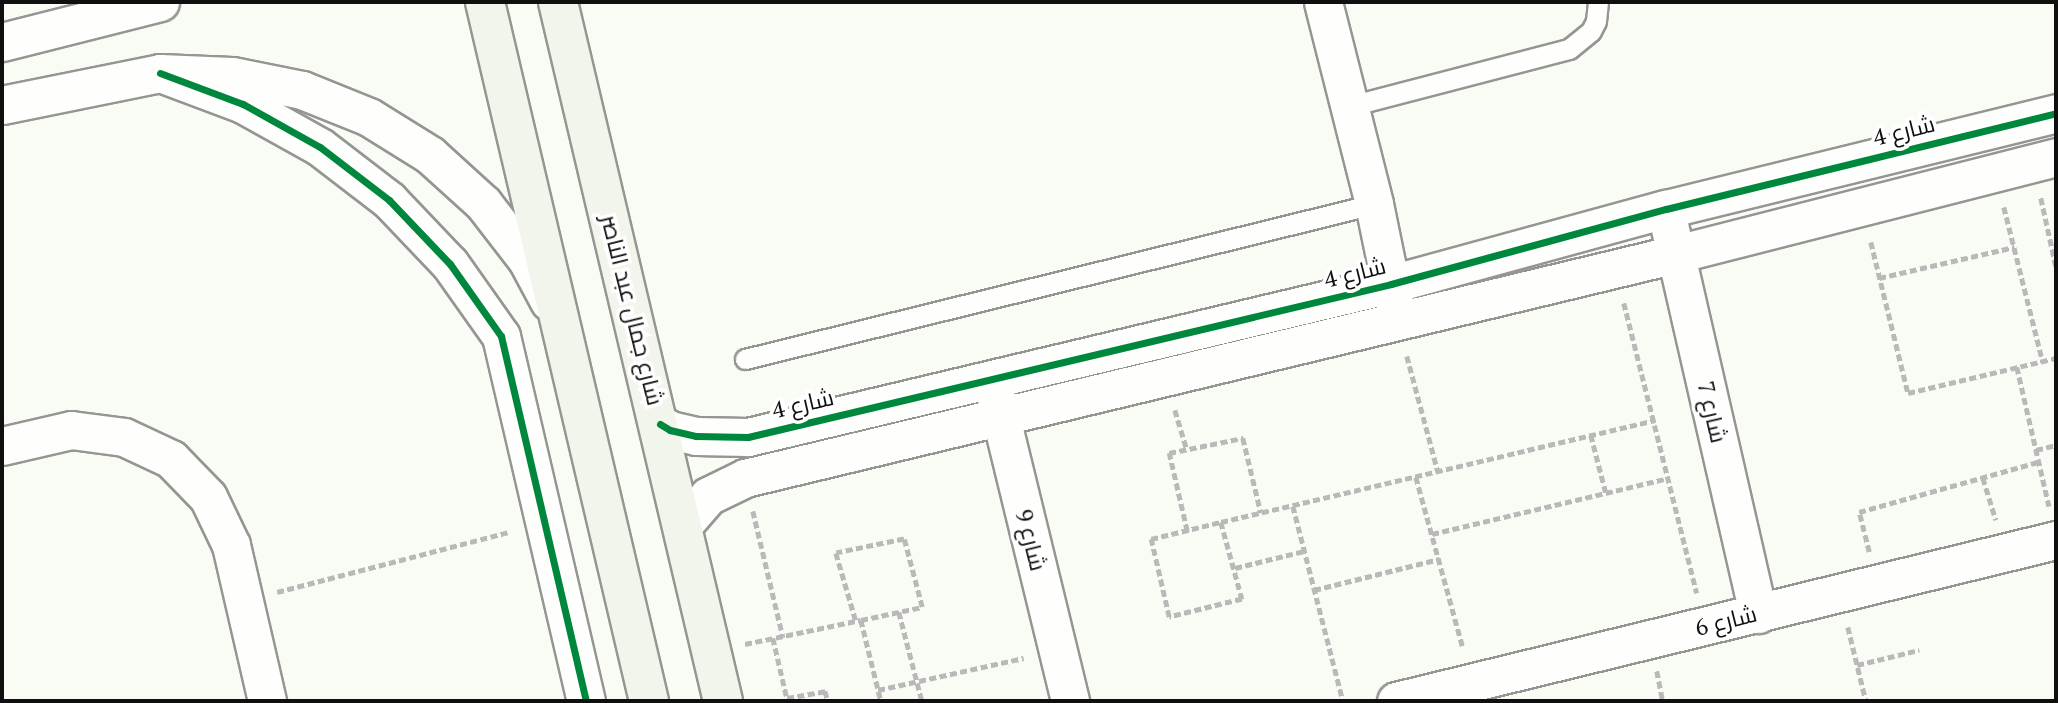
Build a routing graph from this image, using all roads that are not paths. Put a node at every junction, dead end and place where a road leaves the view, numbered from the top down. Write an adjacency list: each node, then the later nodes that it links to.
1 (160, 2): 6 (street)
2 (485, 2): 17 (main road)
3 (558, 2): 21 (main road, شارع جمال عبد الناصر)
4 (1323, 2): 9 (street)
5 (1598, 2): 9 (lane)
6 (2, 42)
7 (160, 73): 8 (street); 17 (street); 28 (street)
8 (2, 104)
9 (1350, 106): 12 (street)
10 (2056, 113): 13 (street, شارع 4)
11 (2045, 160): 14 (street)
12 (1374, 204): 15 (street); 18 (lane)
13 (1666, 209): 14 (street, شارع 7); 15 (street, شارع 4)
14 (1676, 254): 16 (street); 25 (street, شارع 7)
15 (1391, 284): 16 (street); 19 (street, شارع 4)
16 (1398, 321): 20 (street)
17 (561, 324): 29 (main road)
18 (745, 359)
19 (992, 379): 20 (street, شارع 9); 21 (street, شارع 4)
20 (1002, 418): 23 (street); 31 (street, شارع 9)
21 (660, 424): 23 (main road, شارع جمال عبد الناصر)
22 (2, 446): 27 (street)
23 (683, 525): 30 (main road, شارع جمال عبد الناصر)
24 (2053, 526): 25 (street, شارع 6)
25 (1758, 614): 26 (street, شارع 6)
26 (1469, 689): 32 (street, شارع 6)
27 (262, 696)
28 (586, 701)
29 (649, 701)
30 (723, 701)
31 (1070, 701)
32 (1396, 701)

